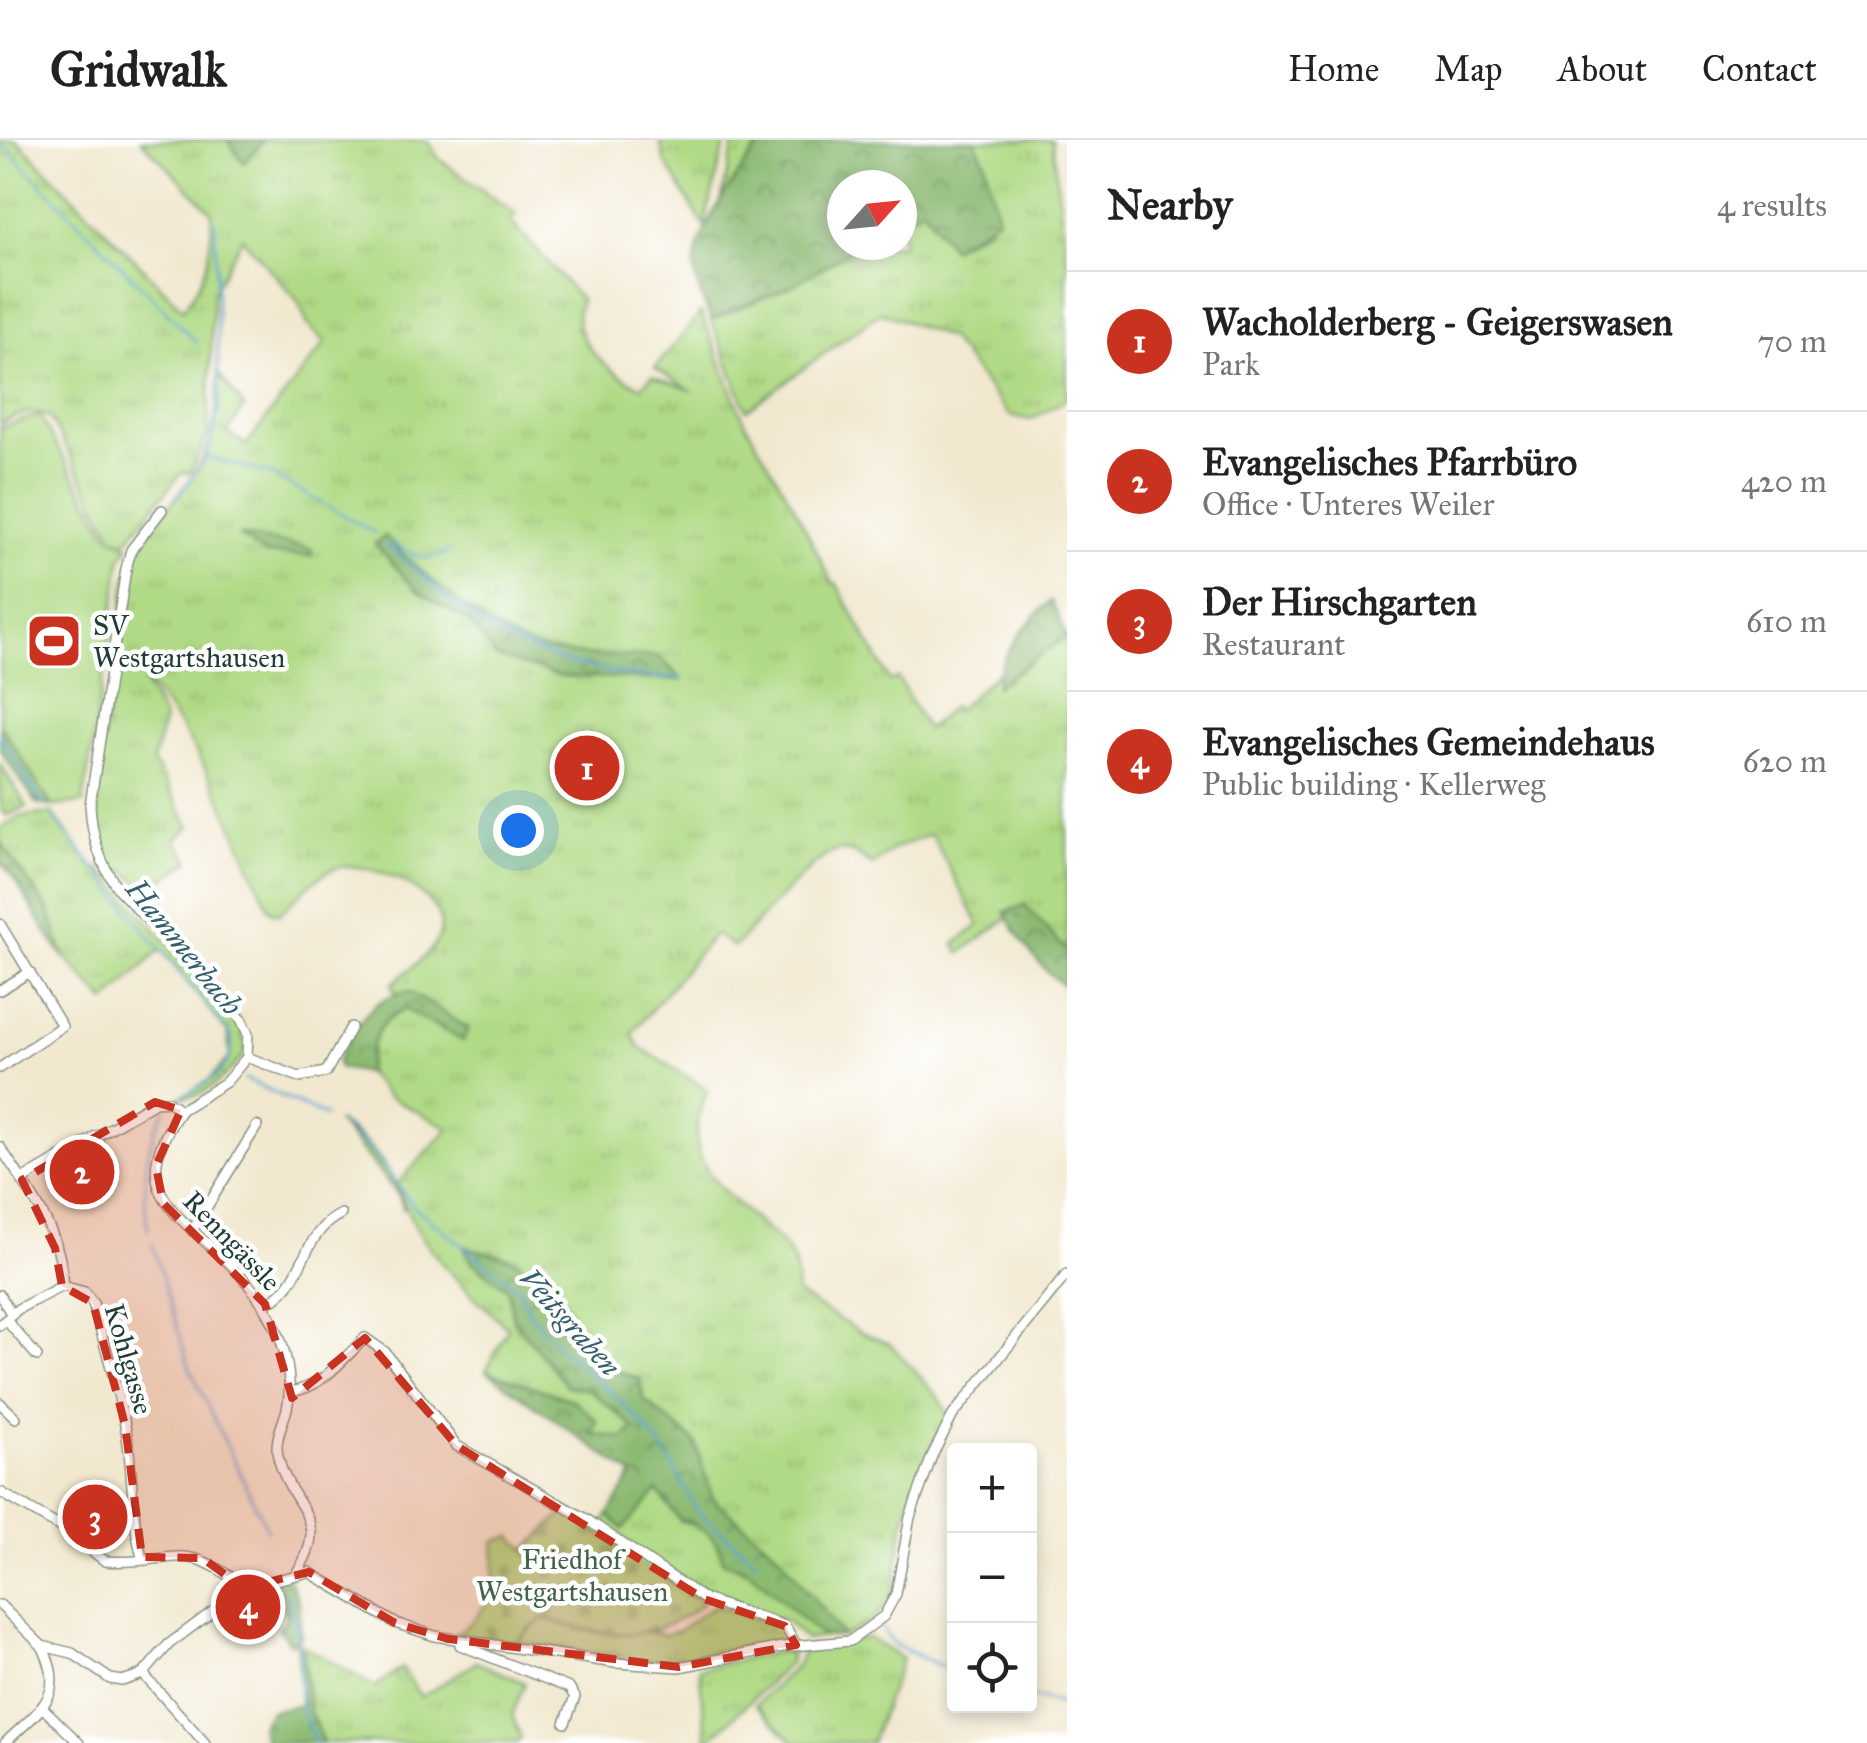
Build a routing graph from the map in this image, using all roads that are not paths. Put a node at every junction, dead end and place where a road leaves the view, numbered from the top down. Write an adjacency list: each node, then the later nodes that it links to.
1 (162, 510): 6 (street)
2 (0, 924): 3 (street)
3 (30, 972): 4 (street); 7 (street)
4 (0, 990)
5 (351, 1027): 6 (street)
6 (247, 1058): 8 (street)
7 (0, 1068)
8 (182, 1110): 10 (street); 15 (street, Renngässle)
9 (256, 1126): 15 (street)
10 (95, 1136): 12 (street); 13 (street)
11 (0, 1147): 12 (street)
12 (22, 1180): 17 (street)
13 (98, 1187)
14 (341, 1214): 19 (street)
15 (192, 1231): 19 (street, Renngässle)
16 (1067, 1274): 31 (street)
17 (62, 1286): 20 (street); 26 (street, Kohlgasse)
18 (0, 1295): 20 (street)
19 (265, 1304): 22 (street, Renngässle)
20 (6, 1320): 21 (street)
21 (37, 1356)
22 (289, 1392): 27 (street, Renngässle); 31 (street)
23 (0, 1403): 24 (street)
24 (16, 1418)
25 (0, 1492): 26 (street)
26 (142, 1557): 28 (street)
27 (297, 1572): 28 (street); 30 (street)
28 (244, 1588): 33 (street)
29 (0, 1604): 32 (street)
30 (448, 1639): 31 (street); 35 (street)
31 (796, 1645)
32 (42, 1646): 33 (street); 34 (street)
33 (142, 1674): 39 (street)
34 (42, 1707): 37 (street); 38 (street)
35 (565, 1724)
36 (0, 1732): 37 (street)
37 (5, 1743)
38 (79, 1743)
39 (205, 1743)

